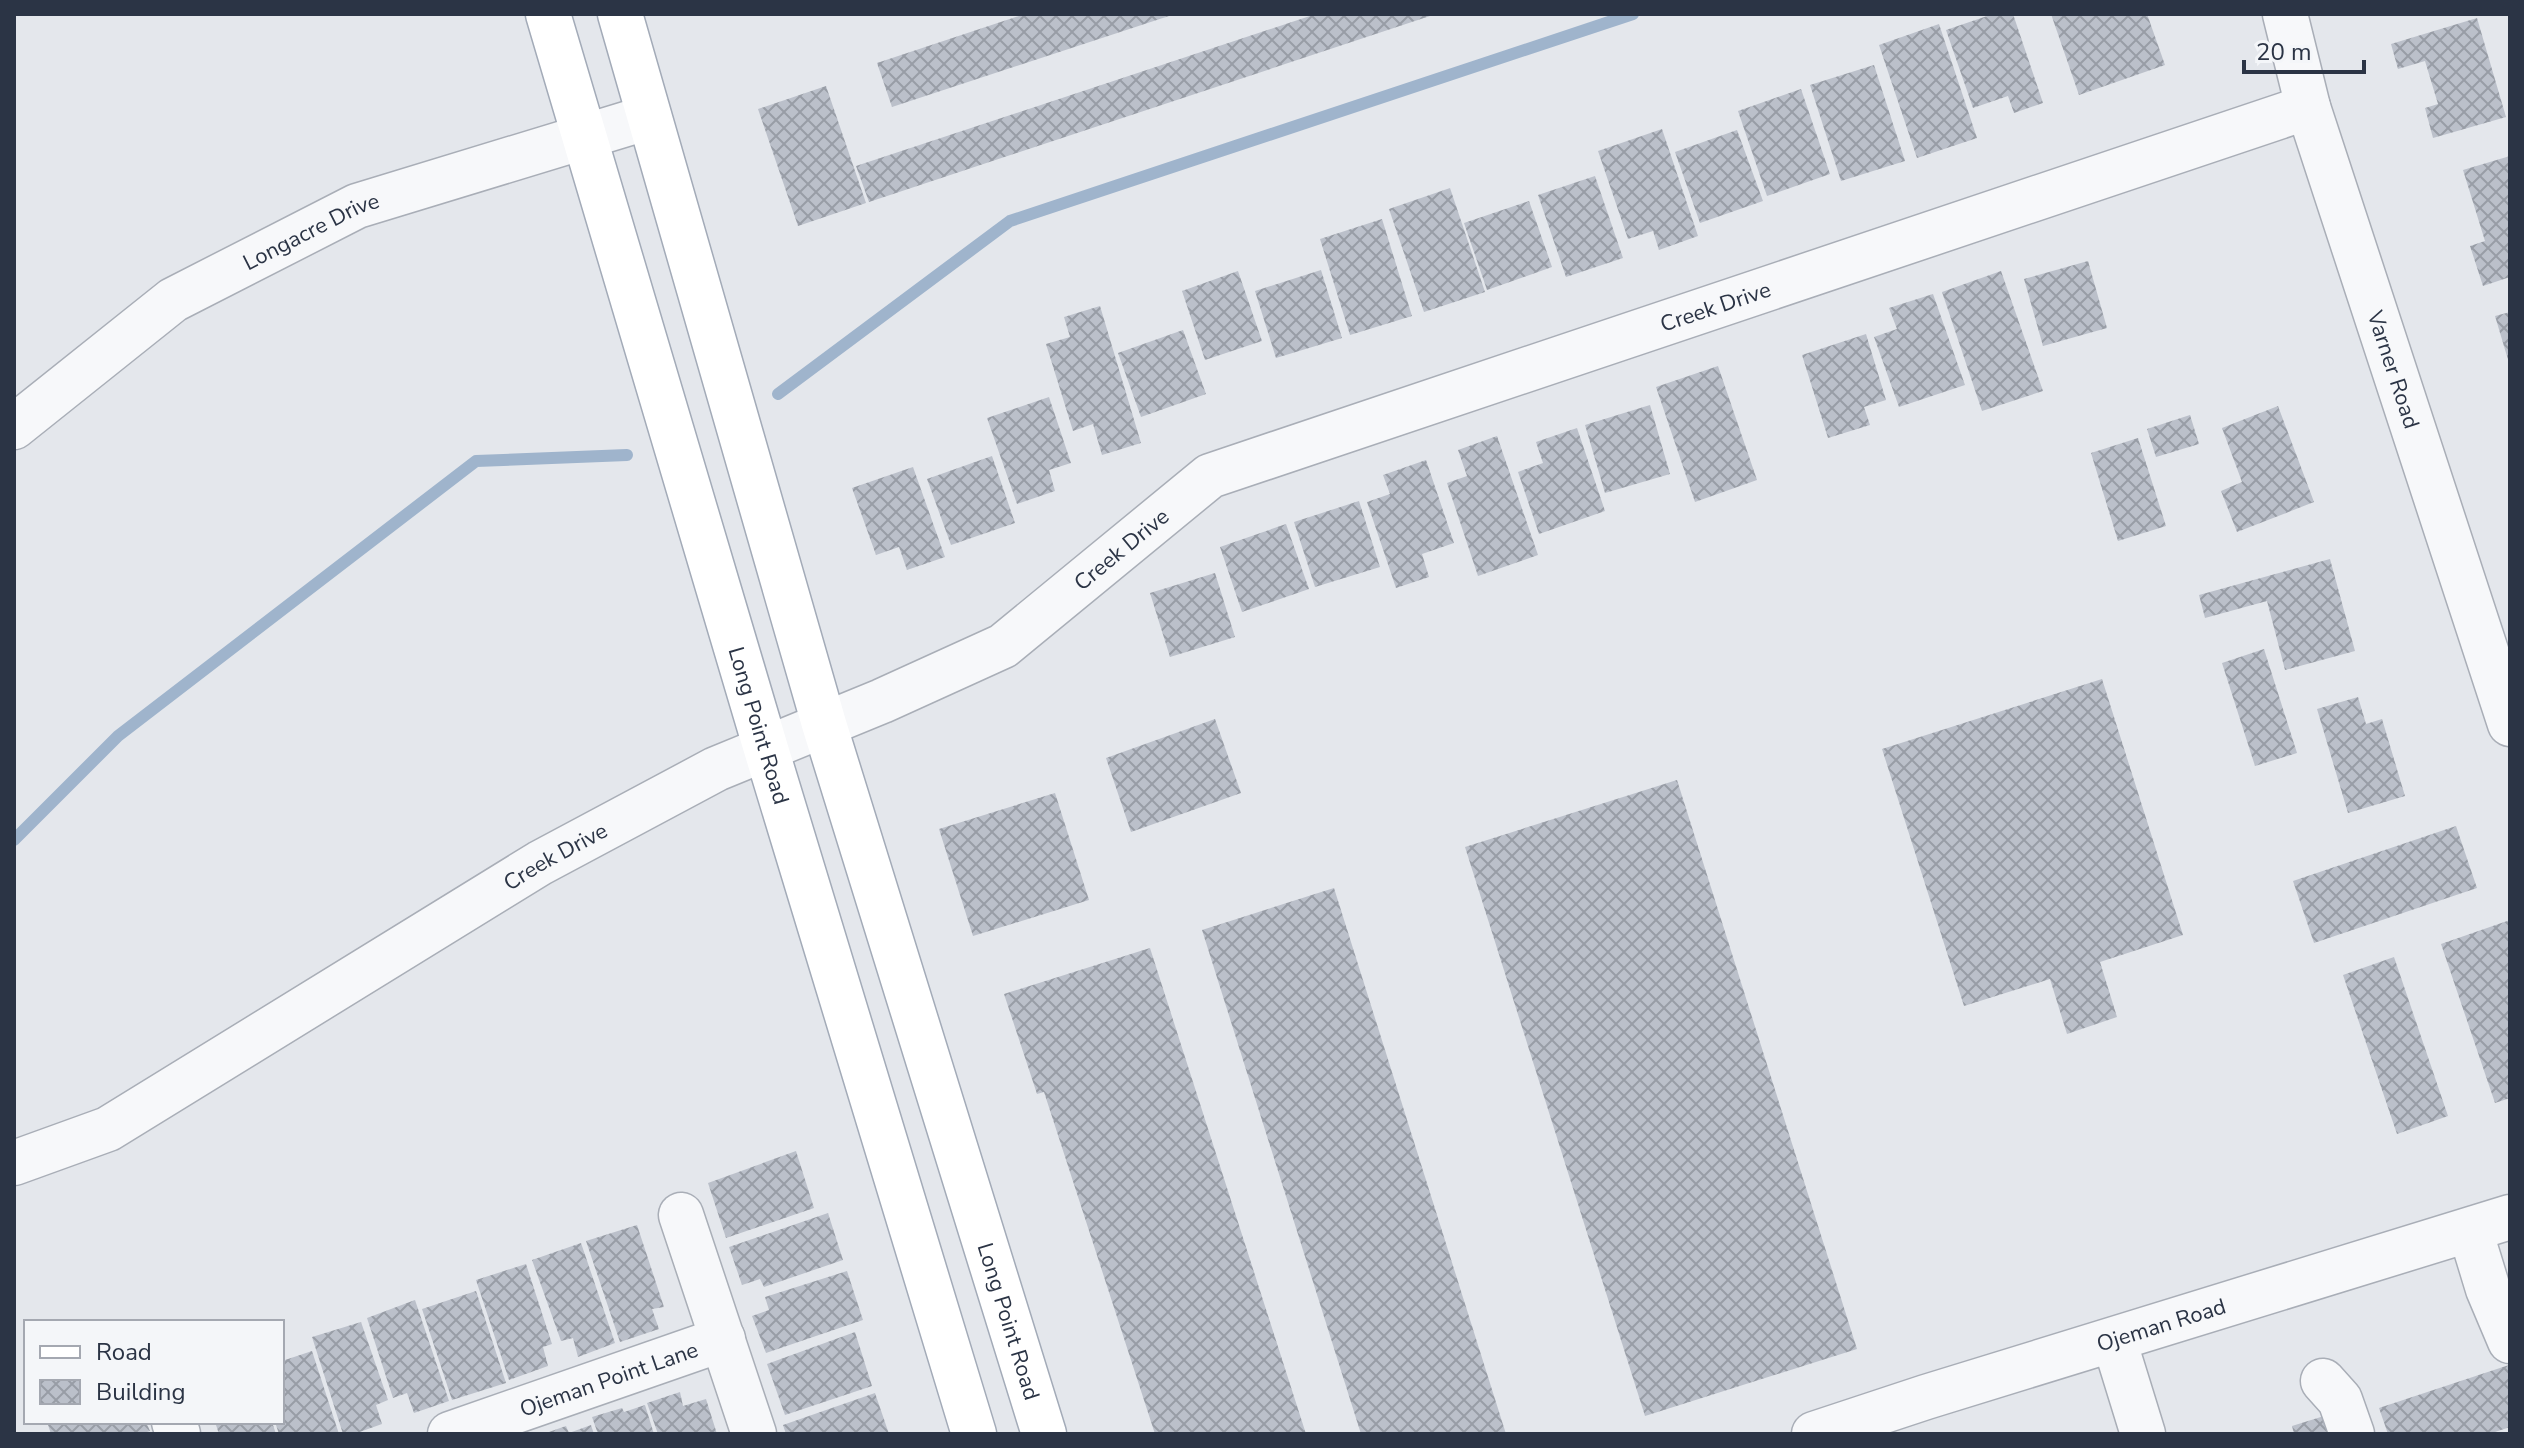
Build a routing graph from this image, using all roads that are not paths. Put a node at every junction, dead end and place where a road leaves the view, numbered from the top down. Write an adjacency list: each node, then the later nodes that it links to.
1 (548, 14): 6 (main road, Long Point Road)
2 (620, 14): 5 (main road, Long Point Road)
3 (2285, 14): 4 (street, Varner Road)
4 (2308, 107): 8 (street, Creek Drive); 9 (street, Varner Road)
5 (649, 117): 6 (street, Longacre Drive); 8 (main road, Long Point Road)
6 (584, 137): 7 (street, Longacre Drive); 10 (main road, Long Point Road)
7 (14, 427)
8 (824, 724): 10 (street, Creek Drive); 21 (main road, Long Point Road)
9 (2510, 724)
10 (766, 749): 11 (street, Creek Drive); 20 (main road, Long Point Road)
11 (14, 1163)
12 (681, 1215): 14 (street)
13 (2490, 1223): 15 (street, Ojeman Road); 16 (street)
14 (723, 1339): 18 (street, Ojeman Point Lane); 19 (street)
15 (2114, 1340): 22 (street, Ojeman Road); 23 (street)
16 (2510, 1341)
17 (2323, 1381): 24 (street)
18 (450, 1434)
19 (754, 1434)
20 (974, 1434)
21 (1044, 1434)
22 (1814, 1434)
23 (2143, 1434)
24 (2352, 1434)

